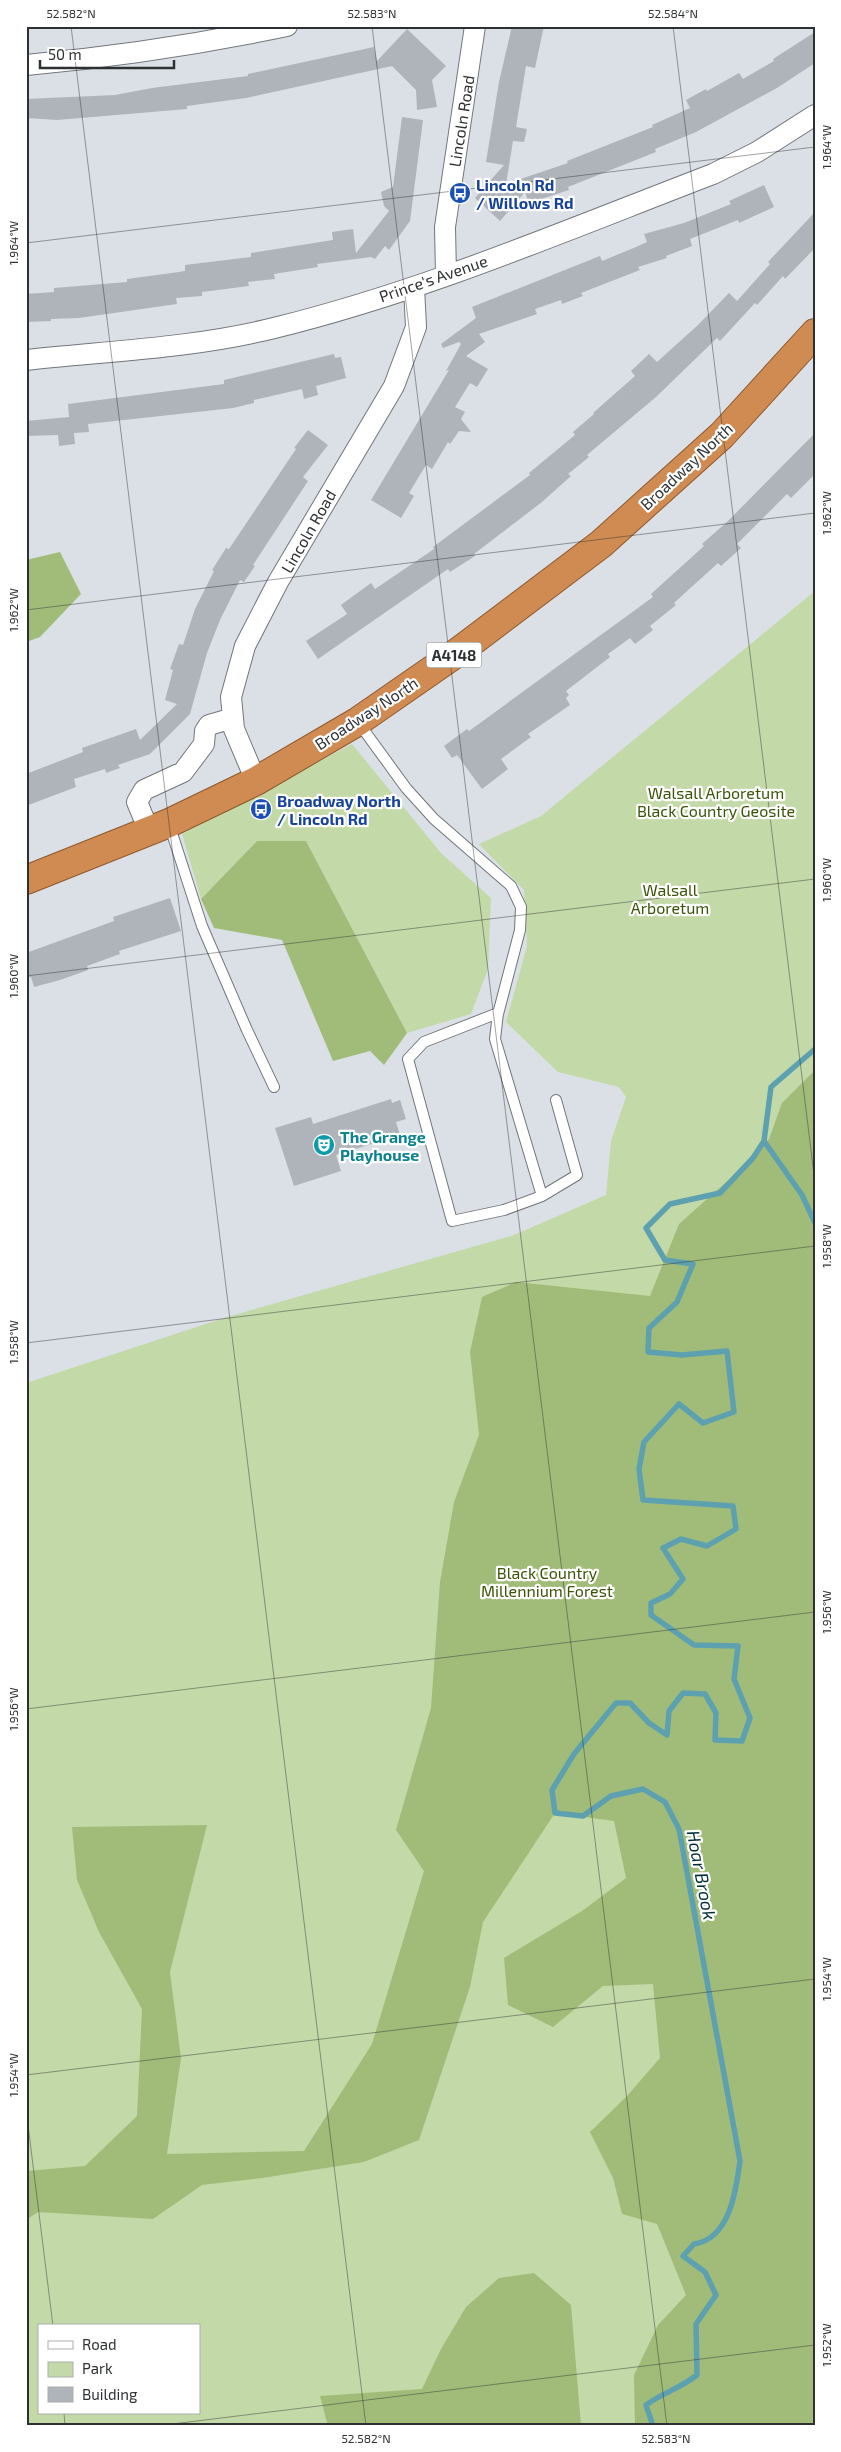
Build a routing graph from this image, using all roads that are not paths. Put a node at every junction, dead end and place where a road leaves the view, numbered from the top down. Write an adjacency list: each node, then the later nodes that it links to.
1 (287, 26): 3 (street)
2 (475, 26): 5 (street, Lincoln Road)
3 (26, 65)
4 (815, 115): 5 (street, Prince's Avenue)
5 (446, 275): 6 (street, Prince's Avenue)
6 (414, 287): 8 (street, Prince's Avenue); 9 (street, Lincoln Road)
7 (815, 333): 10 (highway, Broadway North / A4148)
8 (26, 360)
9 (233, 718): 11 (street, Lincoln Road); 12 (street)
10 (357, 722): 11 (highway, Broadway North / A4148); 14 (lane)
11 (256, 781): 12 (highway, Broadway North / A4148)
12 (159, 828): 13 (highway, Broadway North / A4148); 15 (lane)
13 (26, 880)
14 (498, 1016): 17 (lane); 17 (lane)
15 (274, 1087)
16 (556, 1100): 17 (lane)
17 (542, 1196)

